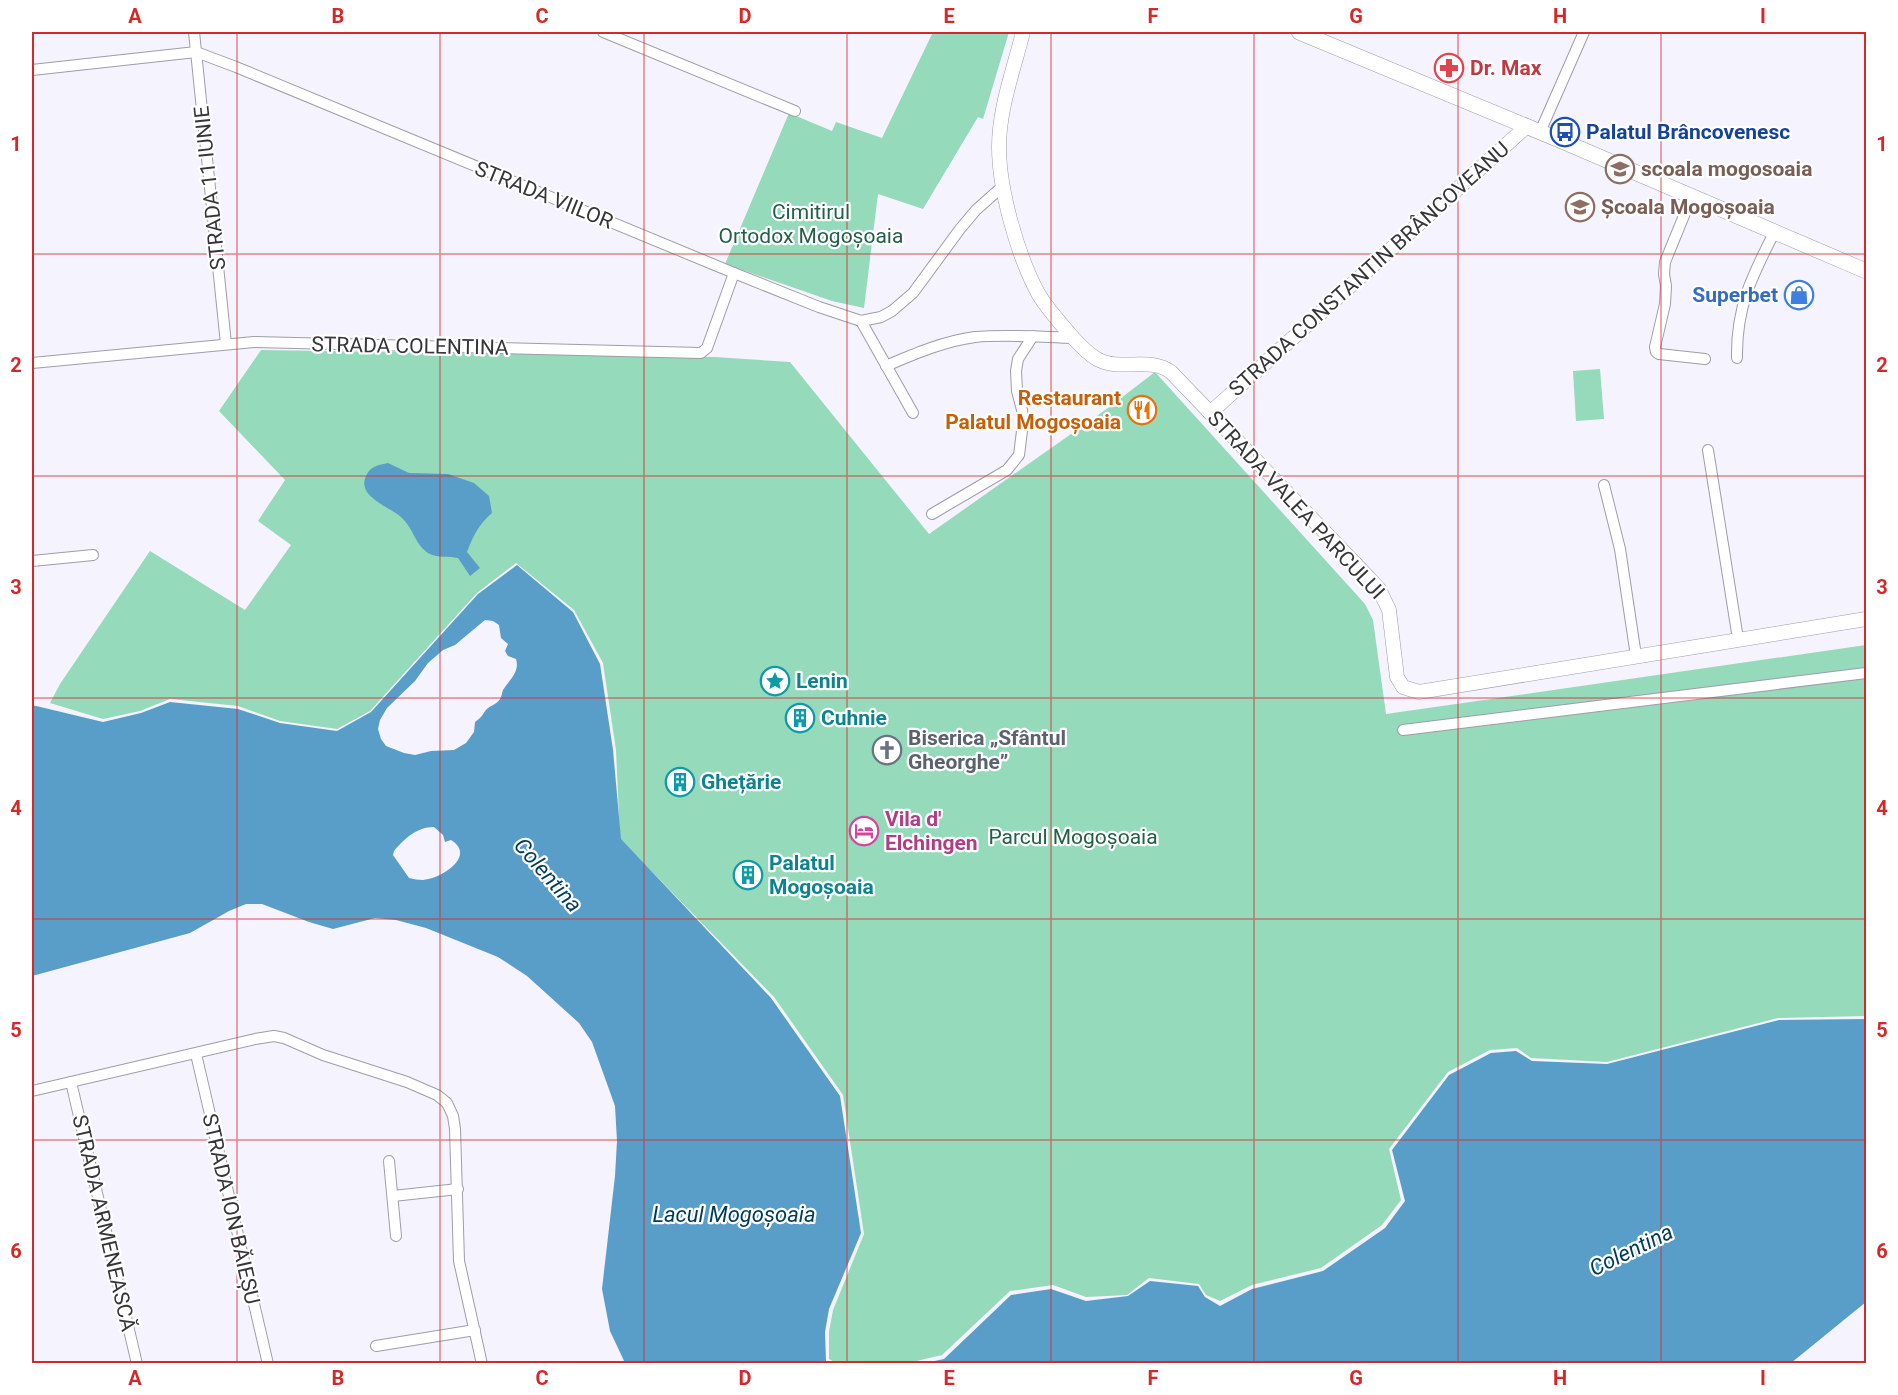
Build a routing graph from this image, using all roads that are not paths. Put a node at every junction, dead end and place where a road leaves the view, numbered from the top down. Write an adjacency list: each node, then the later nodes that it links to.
1 (194, 32): 6 (street, STRADA 11 IUNIE)
2 (603, 32): 8 (street)
3 (1023, 32): 10 (street, STRADA VALEA PARCULUI)
4 (1299, 32): 9 (main road)
5 (1584, 32): 9 (street, STRADA CONSTANTIN BRÂNCOVEANU)
6 (196, 52): 7 (street, STRADA VIILOR); 14 (street, STRADA VIILOR); 18 (street, STRADA 11 IUNIE)
7 (32, 70)
8 (795, 111)
9 (1534, 129): 11 (main road); 24 (street, STRADA CONSTANTIN BRÂNCOVEANU)
10 (1003, 186): 15 (street); 17 (street, STRADA VALEA PARCULUI)
11 (1692, 196): 12 (main road); 20 (street)
12 (1775, 231): 13 (main road); 19 (street)
13 (1866, 271)
14 (734, 273): 15 (street, STRADA VIILOR); 18 (street, STRADA COLENTINA)
15 (861, 321): 22 (street)
16 (1033, 336): 17 (street); 22 (street); 27 (street)
17 (1074, 338): 24 (street, STRADA VALEA PARCULUI)
18 (226, 344): 21 (street, STRADA COLENTINA)
19 (1737, 358)
20 (1705, 359)
21 (32, 363)
22 (886, 366): 23 (street)
23 (913, 413)
24 (1210, 413): 32 (street, STRADA VALEA PARCULUI)
25 (1708, 450): 31 (street)
26 (1604, 485): 32 (street)
27 (932, 514)
28 (93, 555): 29 (street)
29 (32, 561)
30 (1866, 619): 31 (street, STRADA VALEA PARCULUI)
31 (1738, 639): 32 (street, STRADA VALEA PARCULUI)
32 (1636, 656)
33 (1866, 673): 34 (street)
34 (1403, 730)
35 (196, 1054): 36 (street); 39 (street); 45 (street, STRADA ION BĂIEȘU)
36 (71, 1082): 37 (street); 44 (street, STRADA ARMENEASCĂ)
37 (32, 1091)
38 (389, 1161): 40 (street)
39 (458, 1189): 40 (street); 42 (street)
40 (393, 1196): 41 (street)
41 (396, 1236)
42 (475, 1330): 43 (street); 46 (street)
43 (376, 1346)
44 (137, 1364)
45 (268, 1364)
46 (482, 1364)

